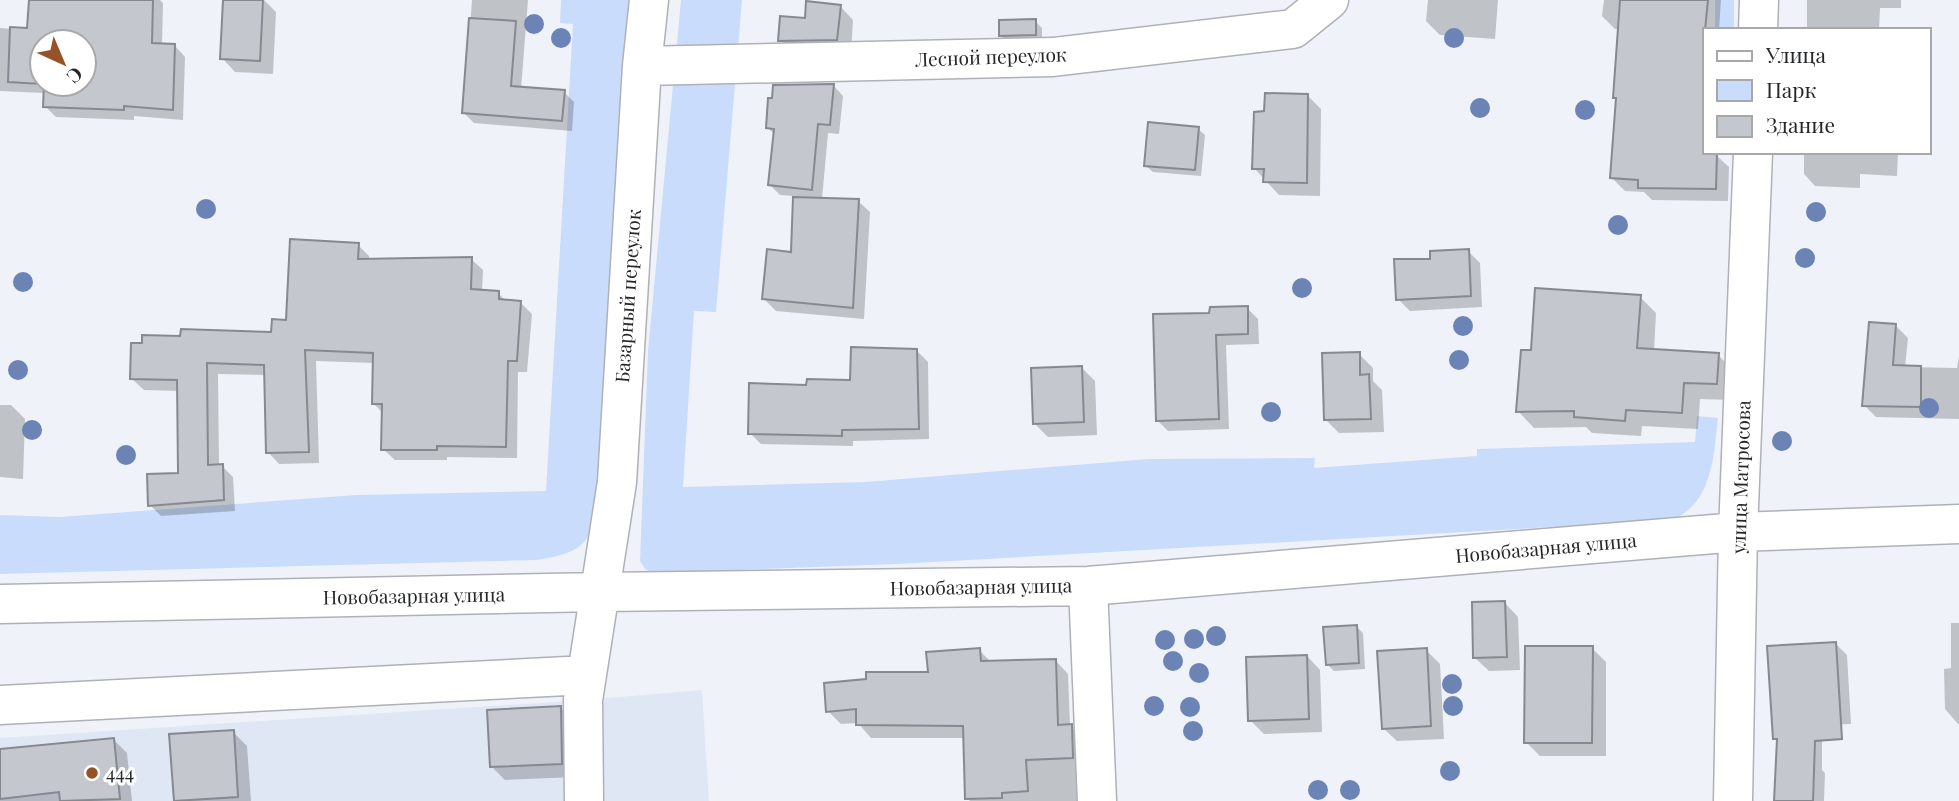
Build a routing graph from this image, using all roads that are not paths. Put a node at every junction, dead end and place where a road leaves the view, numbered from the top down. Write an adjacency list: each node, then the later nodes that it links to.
1 (649, 0): 5 (street, Базарный переулок)
2 (1329, 0): 5 (street, Лесной переулок)
3 (1759, 0): 4 (street)
4 (1758, 28)
5 (642, 66): 10 (street, Базарный переулок)
6 (1753, 154): 8 (street, улица Матросова)
7 (1959, 524): 8 (street, Новобазарная улица)
8 (1738, 532): 9 (street, Новобазарная улица); 16 (street, улица Матросова)
9 (1088, 586): 10 (street, Новобазарная улица); 15 (street)
10 (601, 592): 11 (street, Новобазарная улица); 12 (street, Базарный переулок)
11 (0, 604)
12 (587, 675): 13 (street); 14 (street, Базарный переулок)
13 (0, 705)
14 (584, 801)
15 (1097, 801)
16 (1733, 801)

